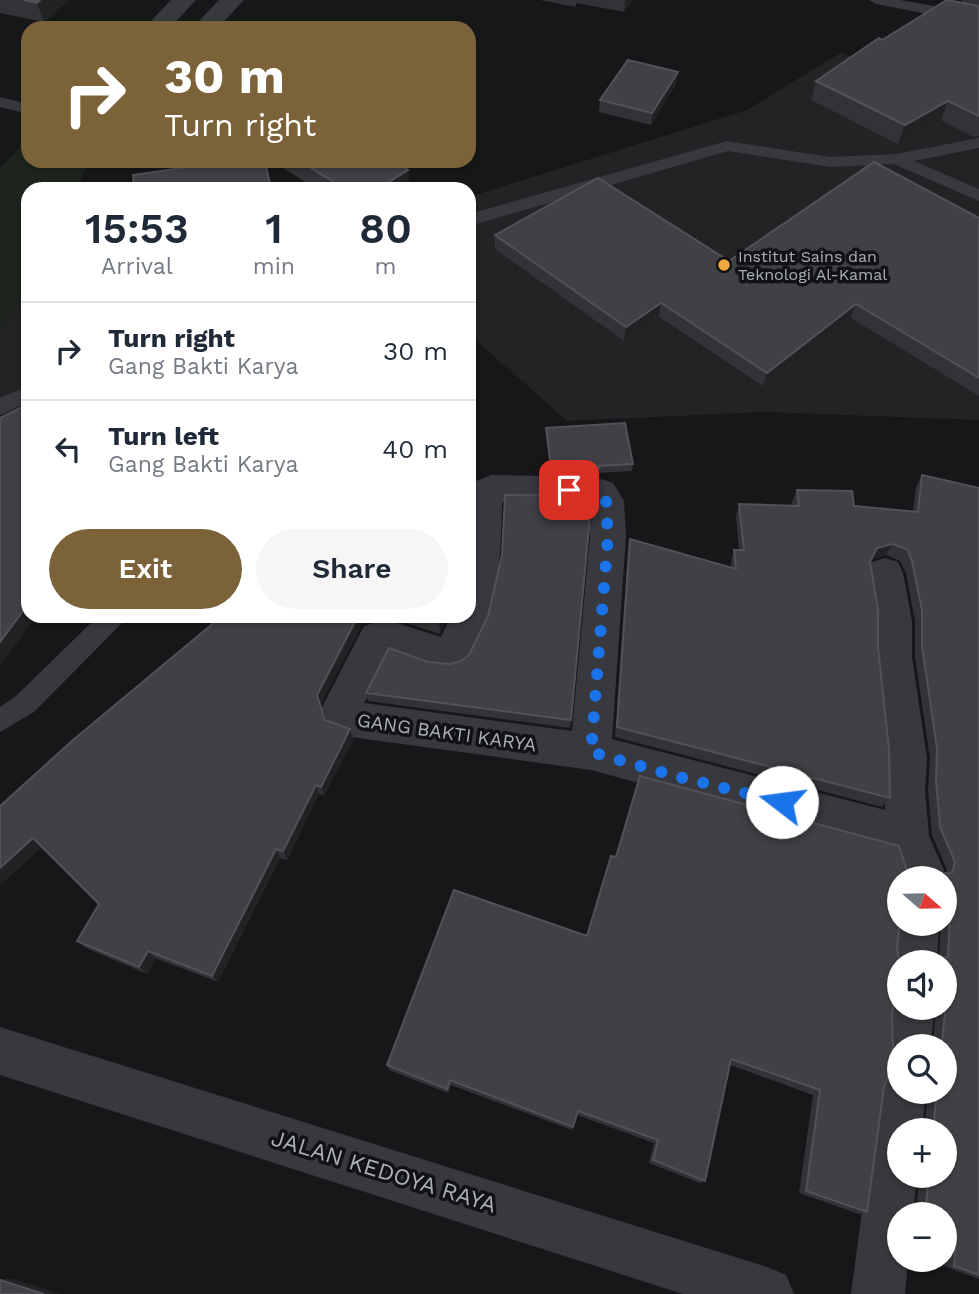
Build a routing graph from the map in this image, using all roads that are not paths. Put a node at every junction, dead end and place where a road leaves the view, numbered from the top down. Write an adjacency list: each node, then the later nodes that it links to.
1 (184, 0): 5 (street)
2 (232, 0): 6 (street)
3 (876, 0): 4 (lane)
4 (979, 19)
5 (163, 21)
6 (211, 21)
7 (0, 102): 8 (lane)
8 (21, 107)
9 (979, 143): 10 (lane)
10 (897, 159): 11 (lane); 12 (lane)
11 (979, 197)
12 (476, 218)
13 (21, 396): 14 (lane)
14 (0, 407)
15 (885, 573): 21 (street)
16 (476, 598): 20 (street, GANG BAKTI KARYA)
17 (107, 623): 19 (lane)
18 (467, 623): 20 (street, GANG BAKTI KARYA)
19 (0, 721)
20 (591, 752): 21 (street, GANG BAKTI KARYA)
21 (908, 836): 22 (street)
22 (920, 866)
23 (0, 1051): 25 (street, JALAN KEDOYA RAYA)
24 (901, 1104): 26 (street)
25 (767, 1294)
26 (878, 1294)

